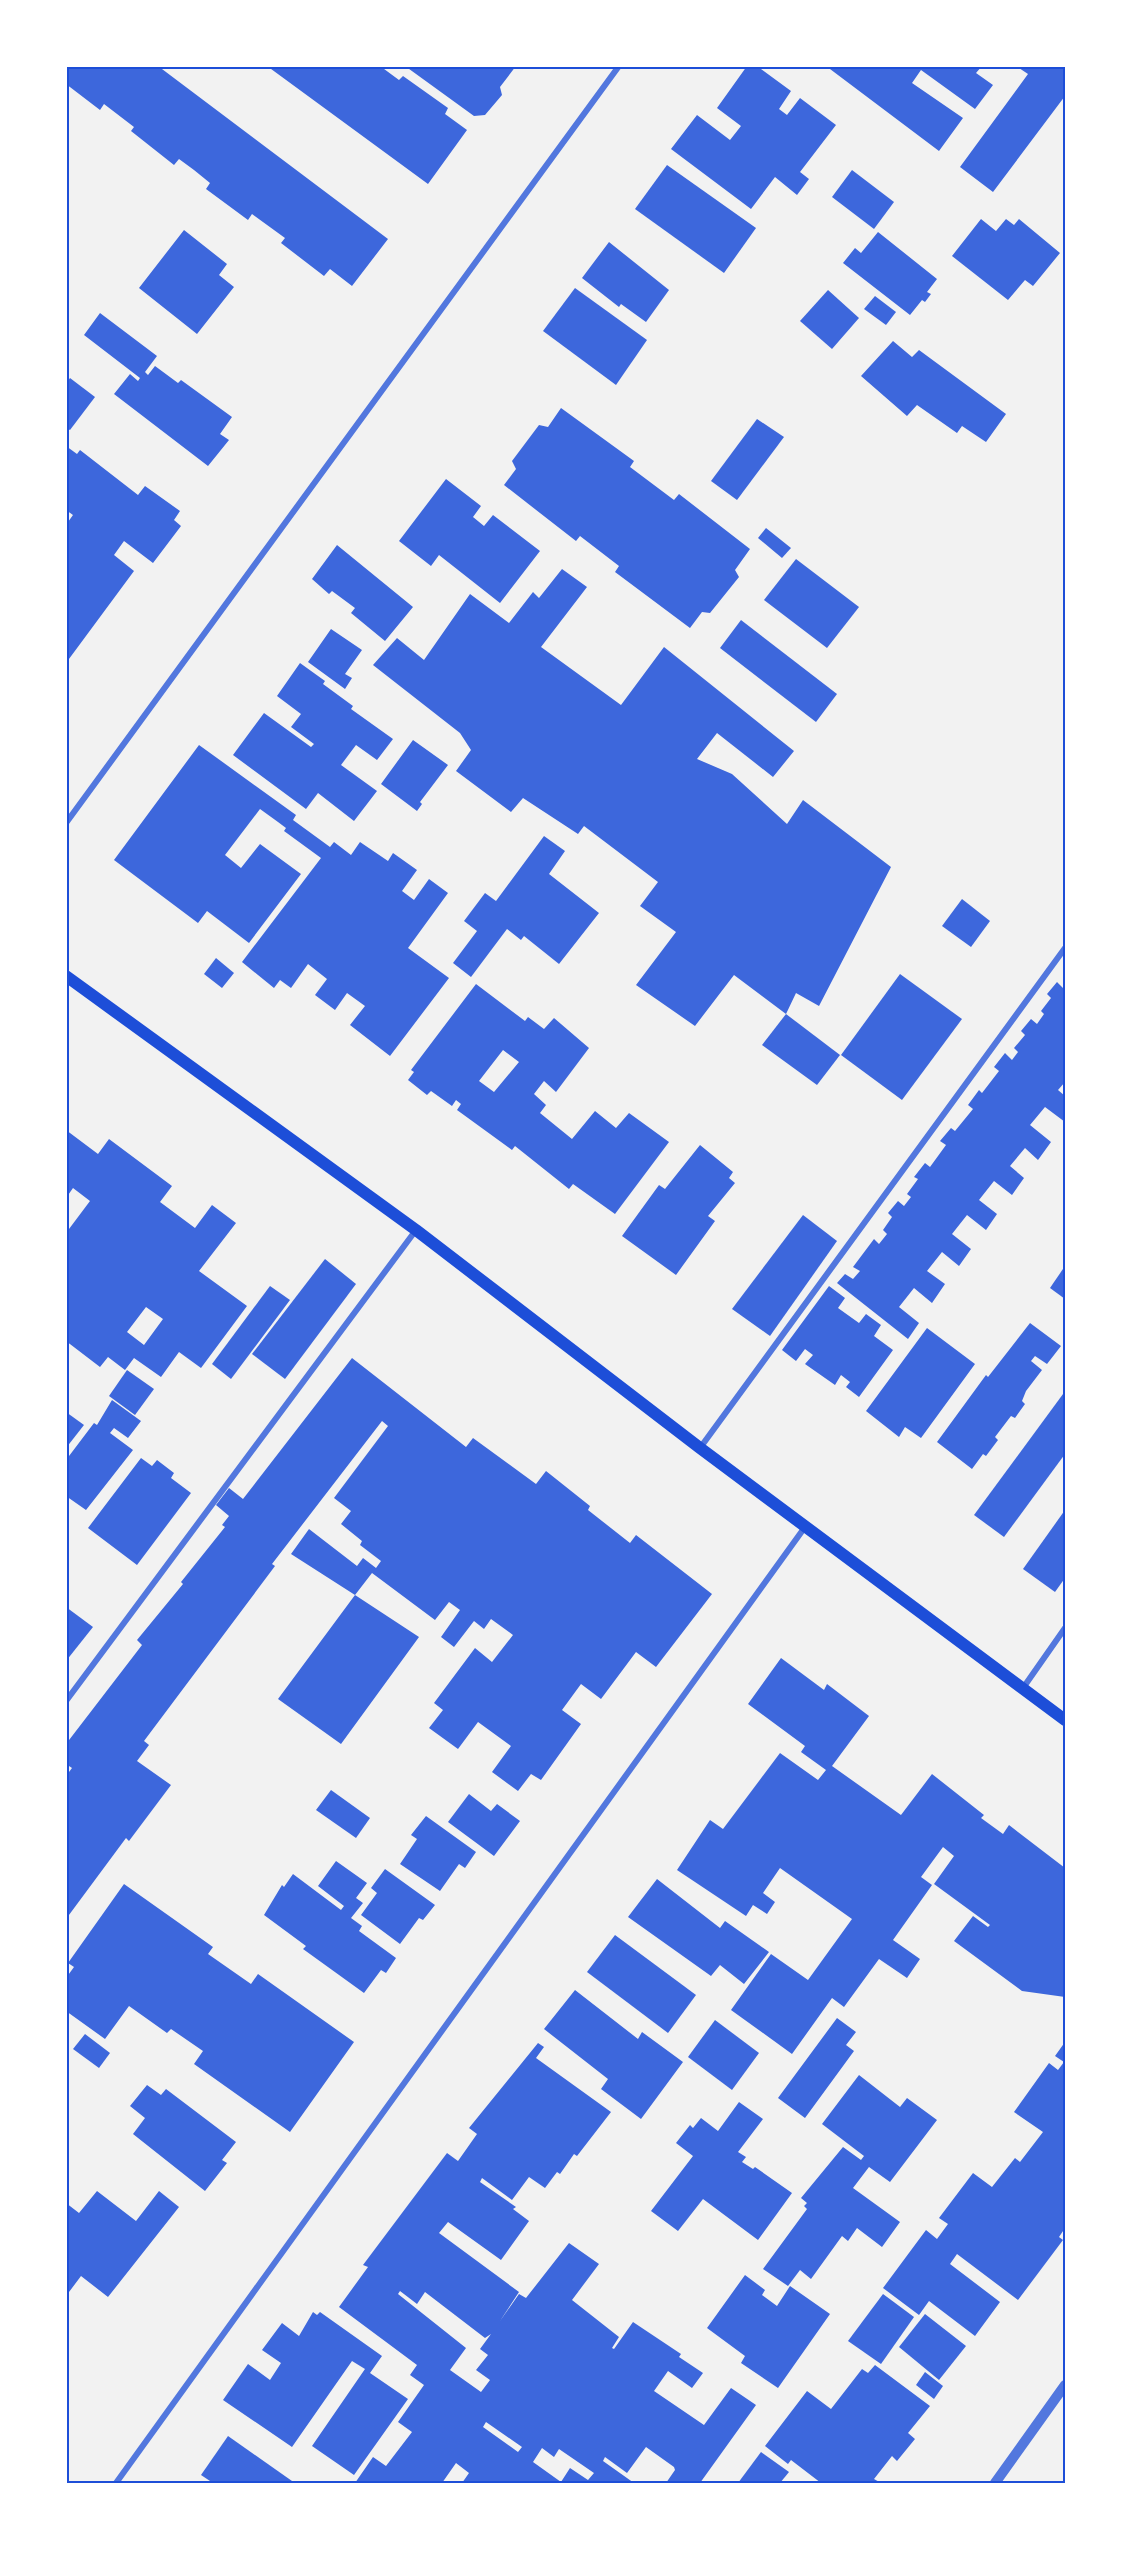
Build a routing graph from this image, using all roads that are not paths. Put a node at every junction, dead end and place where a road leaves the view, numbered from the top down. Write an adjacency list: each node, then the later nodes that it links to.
1 (619, 66): 2 (street)
2 (66, 823)
3 (1065, 948): 6 (street)
4 (66, 976): 5 (main road)
5 (416, 1230): 6 (main road); 10 (street)
6 (700, 1448): 7 (main road)
7 (806, 1527): 9 (main road); 13 (street)
8 (1065, 1628): 9 (street)
9 (1022, 1688): 11 (main road)
10 (66, 1701)
11 (1065, 1720)
12 (1065, 2385): 14 (street)
13 (116, 2483)
14 (995, 2483)

